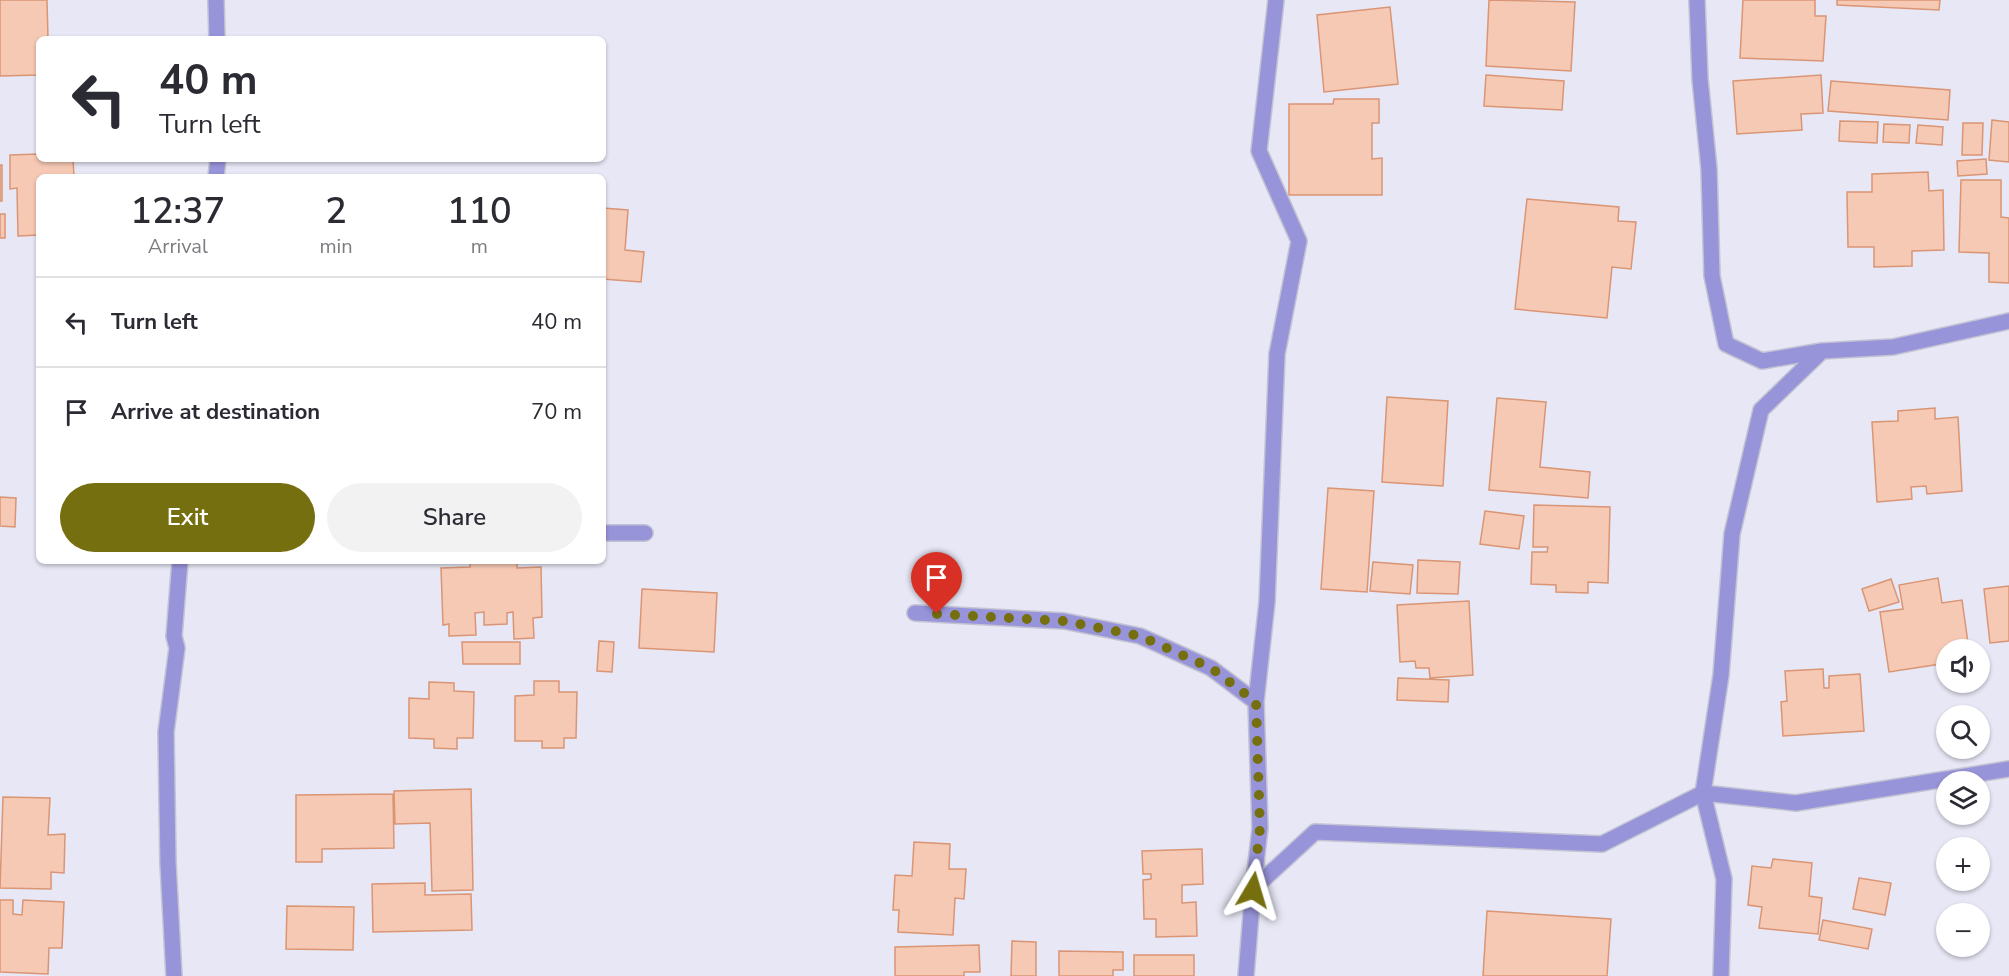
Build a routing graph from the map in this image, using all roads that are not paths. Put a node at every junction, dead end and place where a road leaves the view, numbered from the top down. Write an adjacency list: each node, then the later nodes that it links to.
1 (216, 0): 4 (street)
2 (1276, 0): 11 (street)
3 (1697, 0): 6 (street)
4 (217, 36)
5 (2009, 321): 6 (street)
6 (1822, 351): 13 (street)
7 (606, 533): 8 (street)
8 (645, 533)
9 (180, 564): 15 (street)
10 (915, 613): 11 (street)
11 (1256, 702): 14 (street)
12 (2009, 769): 13 (street)
13 (1703, 793): 14 (street); 17 (street)
14 (1253, 890): 16 (street)
15 (174, 976)
16 (1246, 976)
17 (1721, 976)

